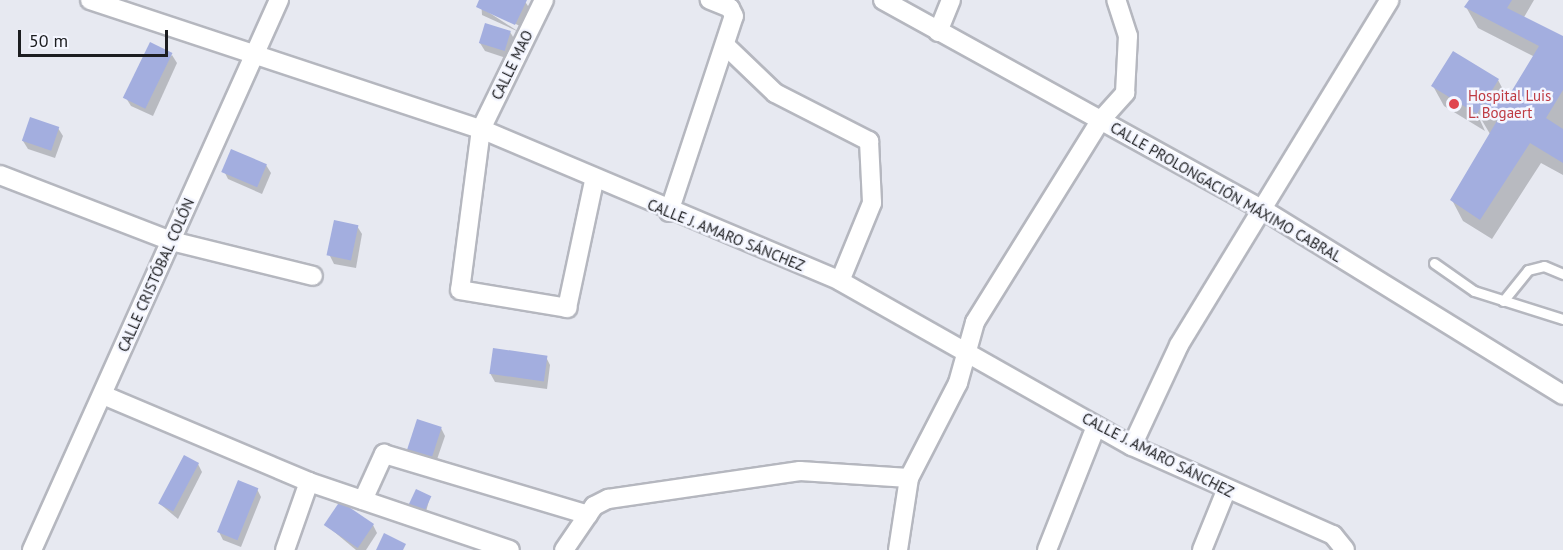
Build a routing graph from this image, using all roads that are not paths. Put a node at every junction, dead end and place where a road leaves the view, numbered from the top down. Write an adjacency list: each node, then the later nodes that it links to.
1 (90, 0): 11 (street, CALLE J. AMARO SÁNCHEZ)
2 (279, 0): 11 (street, CALLE CRISTÓBAL COLÓN)
3 (544, 0): 13 (street, CALLE MAO)
4 (710, 0): 10 (street)
5 (883, 0): 9 (street, CALLE PROLONGACIÓN MÁXIMO CABRAL)
6 (951, 0): 9 (street)
7 (1116, 0): 12 (street)
8 (1390, 0): 16 (street)
9 (938, 32): 12 (street, CALLE PROLONGACIÓN MÁXIMO CABRAL)
10 (725, 45): 17 (street); 22 (street)
11 (254, 51): 13 (street, CALLE J. AMARO SÁNCHEZ); 18 (street, CALLE CRISTÓBAL COLÓN)
12 (1100, 121): 16 (street, CALLE PROLONGACIÓN MÁXIMO CABRAL); 25 (street)
13 (481, 129): 15 (street, CALLE J. AMARO SÁNCHEZ); 15 (street, CALLE MAO)
14 (0, 175): 18 (street)
15 (594, 181): 17 (street, CALLE J. AMARO SÁNCHEZ)
16 (1262, 209): 27 (street, CALLE PROLONGACIÓN MÁXIMO CABRAL); 29 (street)
17 (669, 212): 22 (street, CALLE J. AMARO SÁNCHEZ)
18 (171, 241): 21 (street); 26 (street, CALLE CRISTÓBAL COLÓN)
19 (1434, 263): 23 (lane)
20 (1563, 274): 23 (lane)
21 (313, 276)
22 (840, 281): 25 (street, CALLE J. AMARO SÁNCHEZ)
23 (1503, 301): 24 (lane)
24 (1563, 319)
25 (964, 350): 28 (street, CALLE J. AMARO SÁNCHEZ); 30 (street)
26 (103, 395): 31 (street); 35 (street, CALLE CRISTÓBAL COLÓN)
27 (1563, 395)
28 (1096, 426): 29 (street, CALLE J. AMARO SÁNCHEZ); 40 (street)
29 (1132, 446): 32 (street, CALLE J. AMARO SÁNCHEZ)
30 (909, 478): 34 (street); 39 (street)
31 (309, 482): 33 (street); 36 (street)
32 (1226, 491): 41 (street); 42 (street, CALLE J. AMARO SÁNCHEZ)
33 (363, 500): 34 (street); 37 (street)
34 (588, 515): 38 (street)
35 (32, 550)
36 (285, 550)
37 (510, 550)
38 (564, 550)
39 (898, 550)
40 (1047, 550)
41 (1202, 550)
42 (1345, 550)

